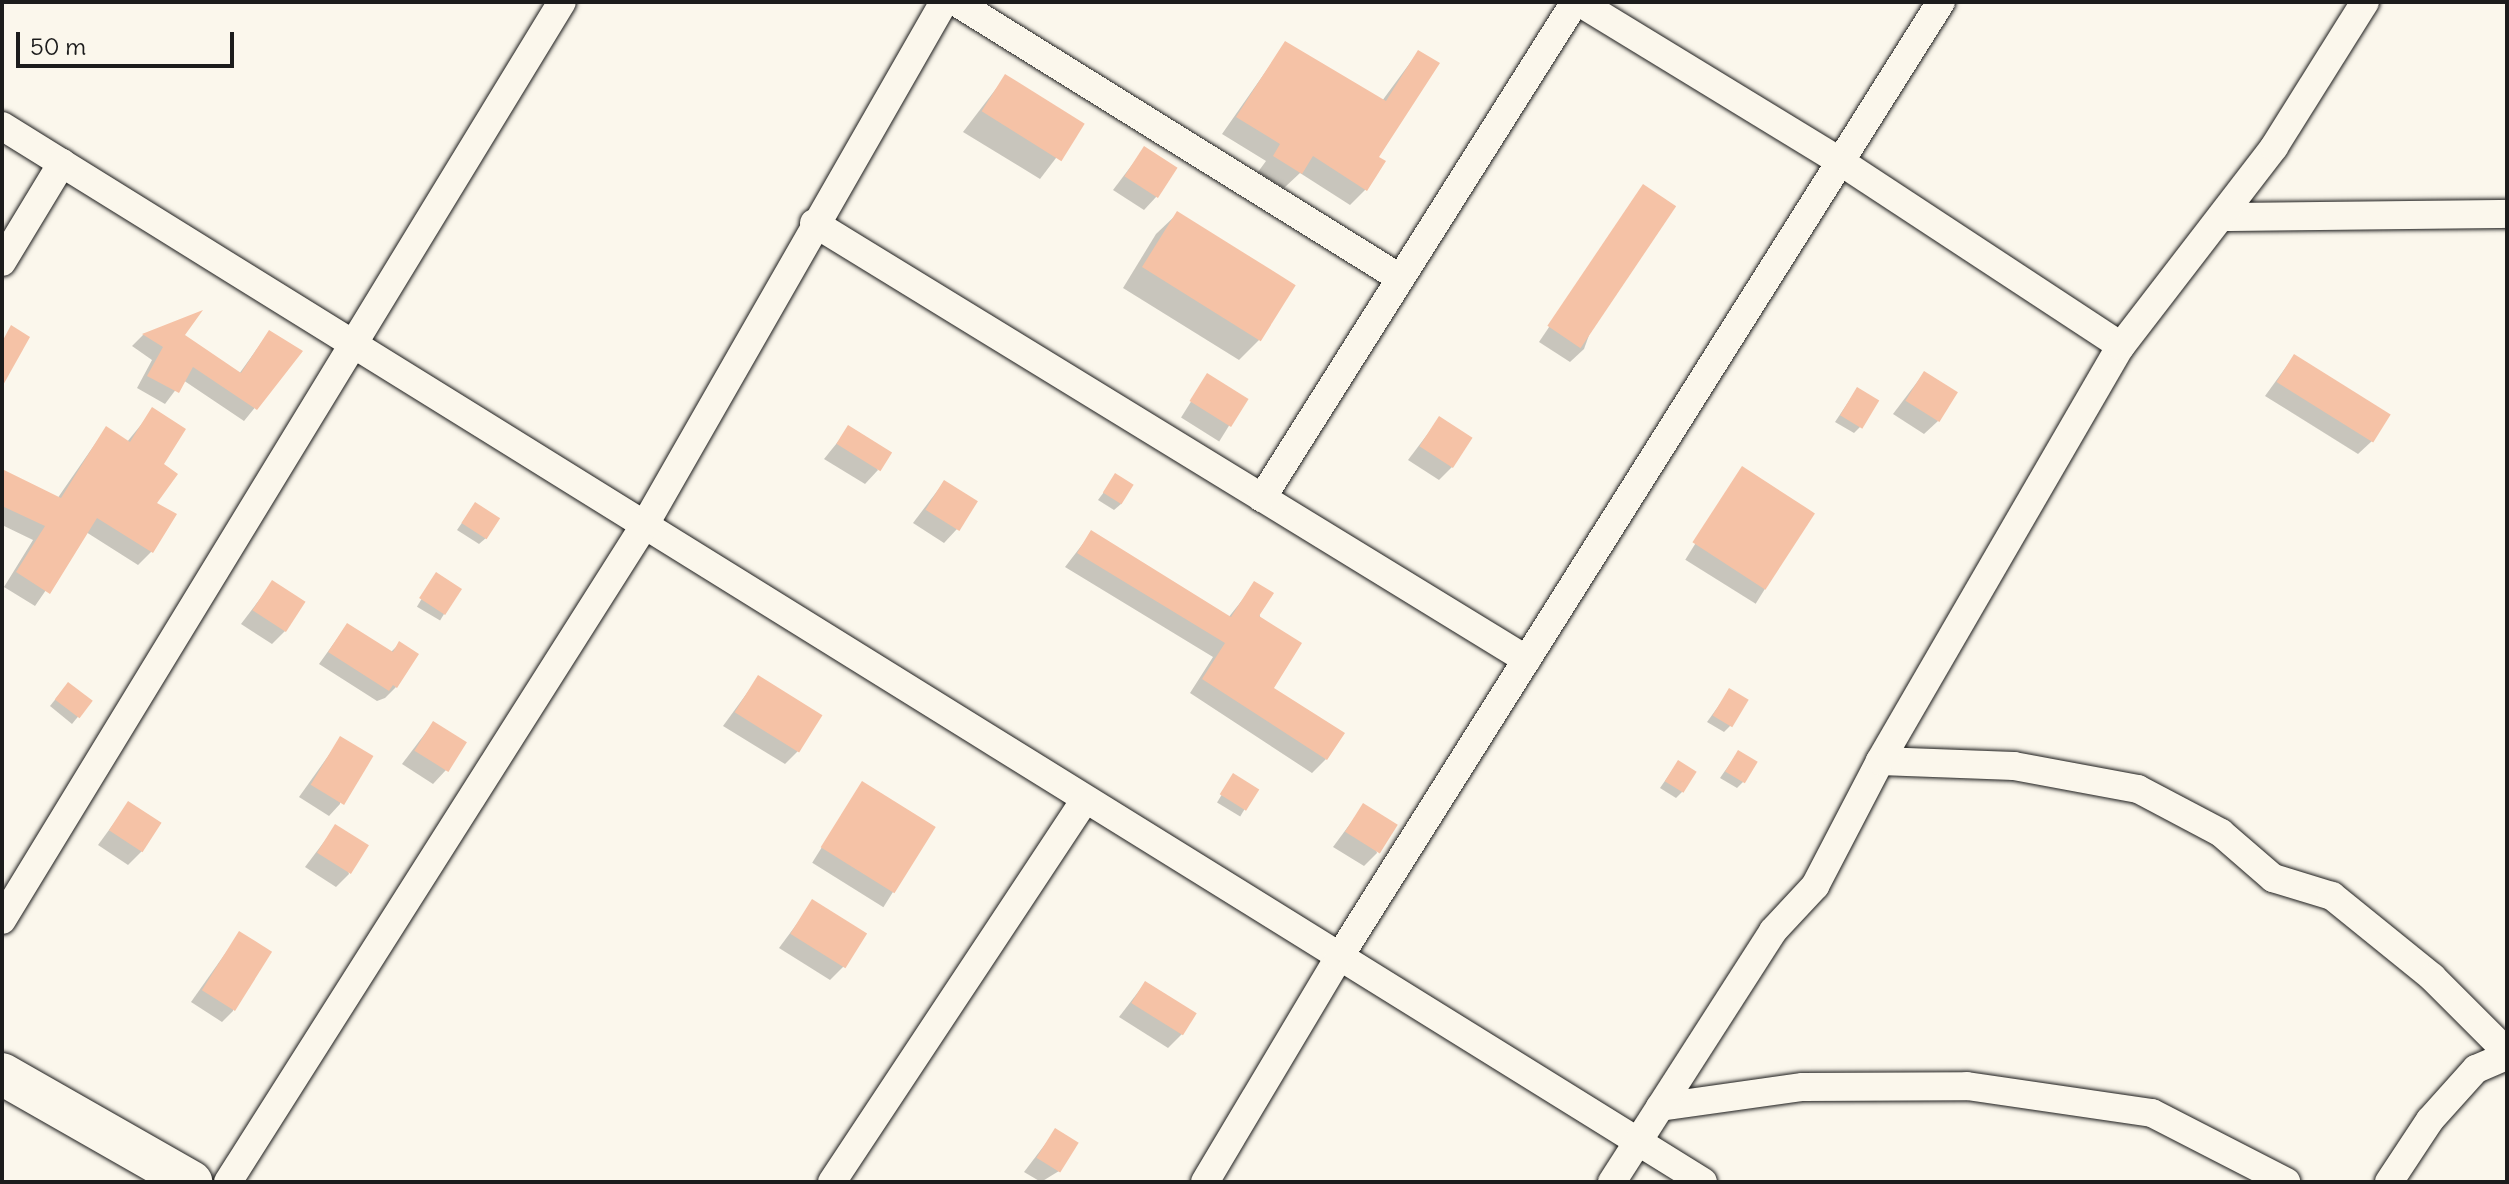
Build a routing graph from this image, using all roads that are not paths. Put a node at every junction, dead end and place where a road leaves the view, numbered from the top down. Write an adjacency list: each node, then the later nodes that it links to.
1 (562, 2): 15 (street)
2 (944, 2): 12 (street)
3 (956, 2): 14 (street)
4 (1577, 2): 8 (street); 14 (street)
5 (1941, 2): 8 (street)
6 (2365, 2): 11 (street)
7 (2, 126): 9 (street)
8 (1841, 162): 16 (street); 19 (street)
9 (62, 163): 13 (street); 15 (street)
10 (2507, 214): 11 (street)
11 (2222, 217): 16 (street)
12 (814, 223): 17 (street); 18 (street)
13 (2, 262)
14 (1400, 278): 17 (street)
15 (353, 346): 18 (street); 22 (street)
16 (2121, 346): 20 (street)
17 (1262, 498): 19 (street)
18 (644, 526): 21 (street); 29 (street)
19 (1527, 660): 23 (street)
20 (1880, 761): 24 (street); 26 (street)
21 (1085, 800): 23 (street); 30 (street)
22 (2, 920)
23 (1338, 959): 27 (street); 31 (street)
24 (2507, 1054): 35 (street)
25 (2, 1074): 28 (street)
26 (1660, 1107): 27 (street); 34 (street)
27 (1636, 1144): 32 (street); 33 (street)
28 (191, 1182)
29 (228, 1182)
30 (832, 1182)
31 (1205, 1182)
32 (1612, 1182)
33 (1703, 1182)
34 (2286, 1182)
35 (2389, 1182)

